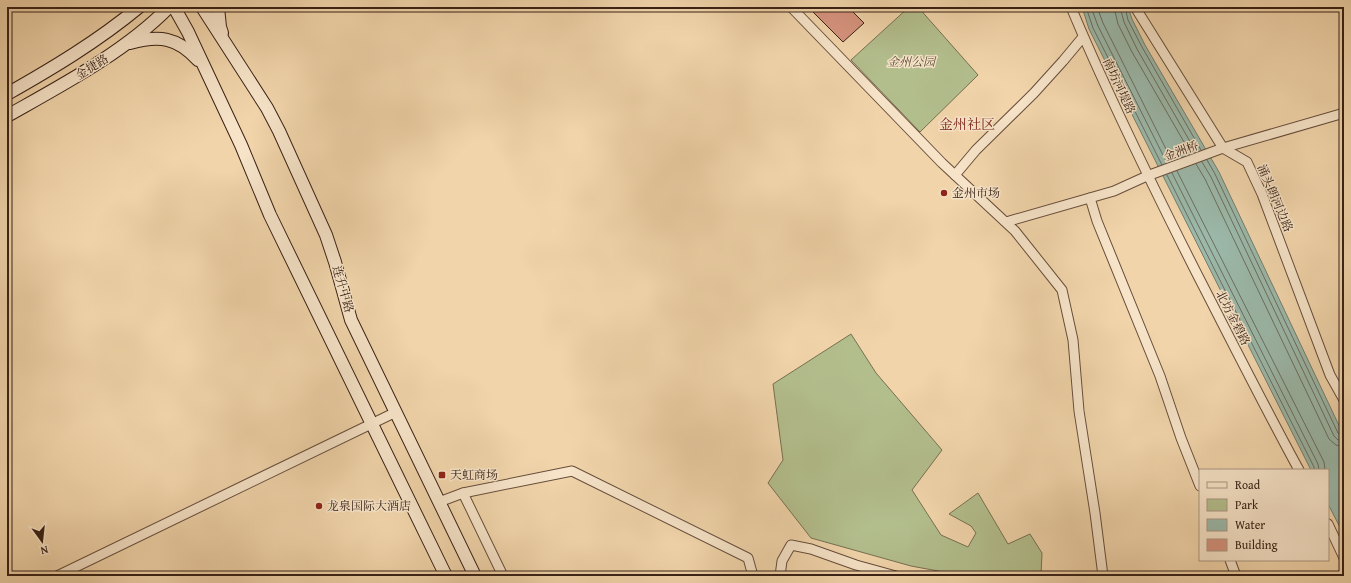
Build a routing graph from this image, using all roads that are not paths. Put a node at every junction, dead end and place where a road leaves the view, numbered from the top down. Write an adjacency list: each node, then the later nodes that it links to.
1 (139, 7): 9 (main road, 金捷路)
2 (170, 7): 11 (main road, 金捷路)
3 (174, 7): 13 (main road)
4 (202, 7): 12 (main road, 连升中路)
5 (218, 7): 12 (main road)
6 (791, 7): 18 (street)
7 (1071, 7): 10 (street, 南坊河堤路)
8 (1135, 7): 17 (street, 涌头朗河边路)
9 (130, 12): 14 (main road, 金捷路)
10 (1083, 37): 18 (street); 19 (street, 南坊河堤路)
11 (125, 44): 13 (main road); 16 (main road, 金捷路)
12 (226, 44): 23 (main road, 连升中路)
13 (204, 67): 24 (main road)
14 (7, 94)
15 (1344, 113): 17 (street, 金洲桥)
16 (7, 116)
17 (1223, 148): 19 (street, 金洲桥); 22 (street, 涌头朗河边路)
18 (956, 175): 21 (street)
19 (1147, 175): 20 (street, 金洲桥); 25 (street, 北坊金碧路)
20 (1090, 198): 21 (street, 金洲桥); 26 (street)
21 (1006, 222): 39 (street)
22 (1344, 400)
23 (396, 412): 24 (street); 28 (main road, 连升中路)
24 (372, 424): 32 (street); 33 (main road)
25 (1298, 469)
26 (1199, 483)
27 (463, 493): 28 (street); 35 (street); 36 (street)
28 (439, 502): 34 (main road, 连升中路)
29 (1329, 526): 30 (street)
30 (1344, 558)
31 (1230, 561): 40 (street)
32 (57, 576)
33 (446, 576)
34 (475, 576)
35 (502, 576)
36 (753, 576)
37 (780, 576): 38 (street)
38 (896, 576)
39 (1103, 576)
40 (1236, 576)

